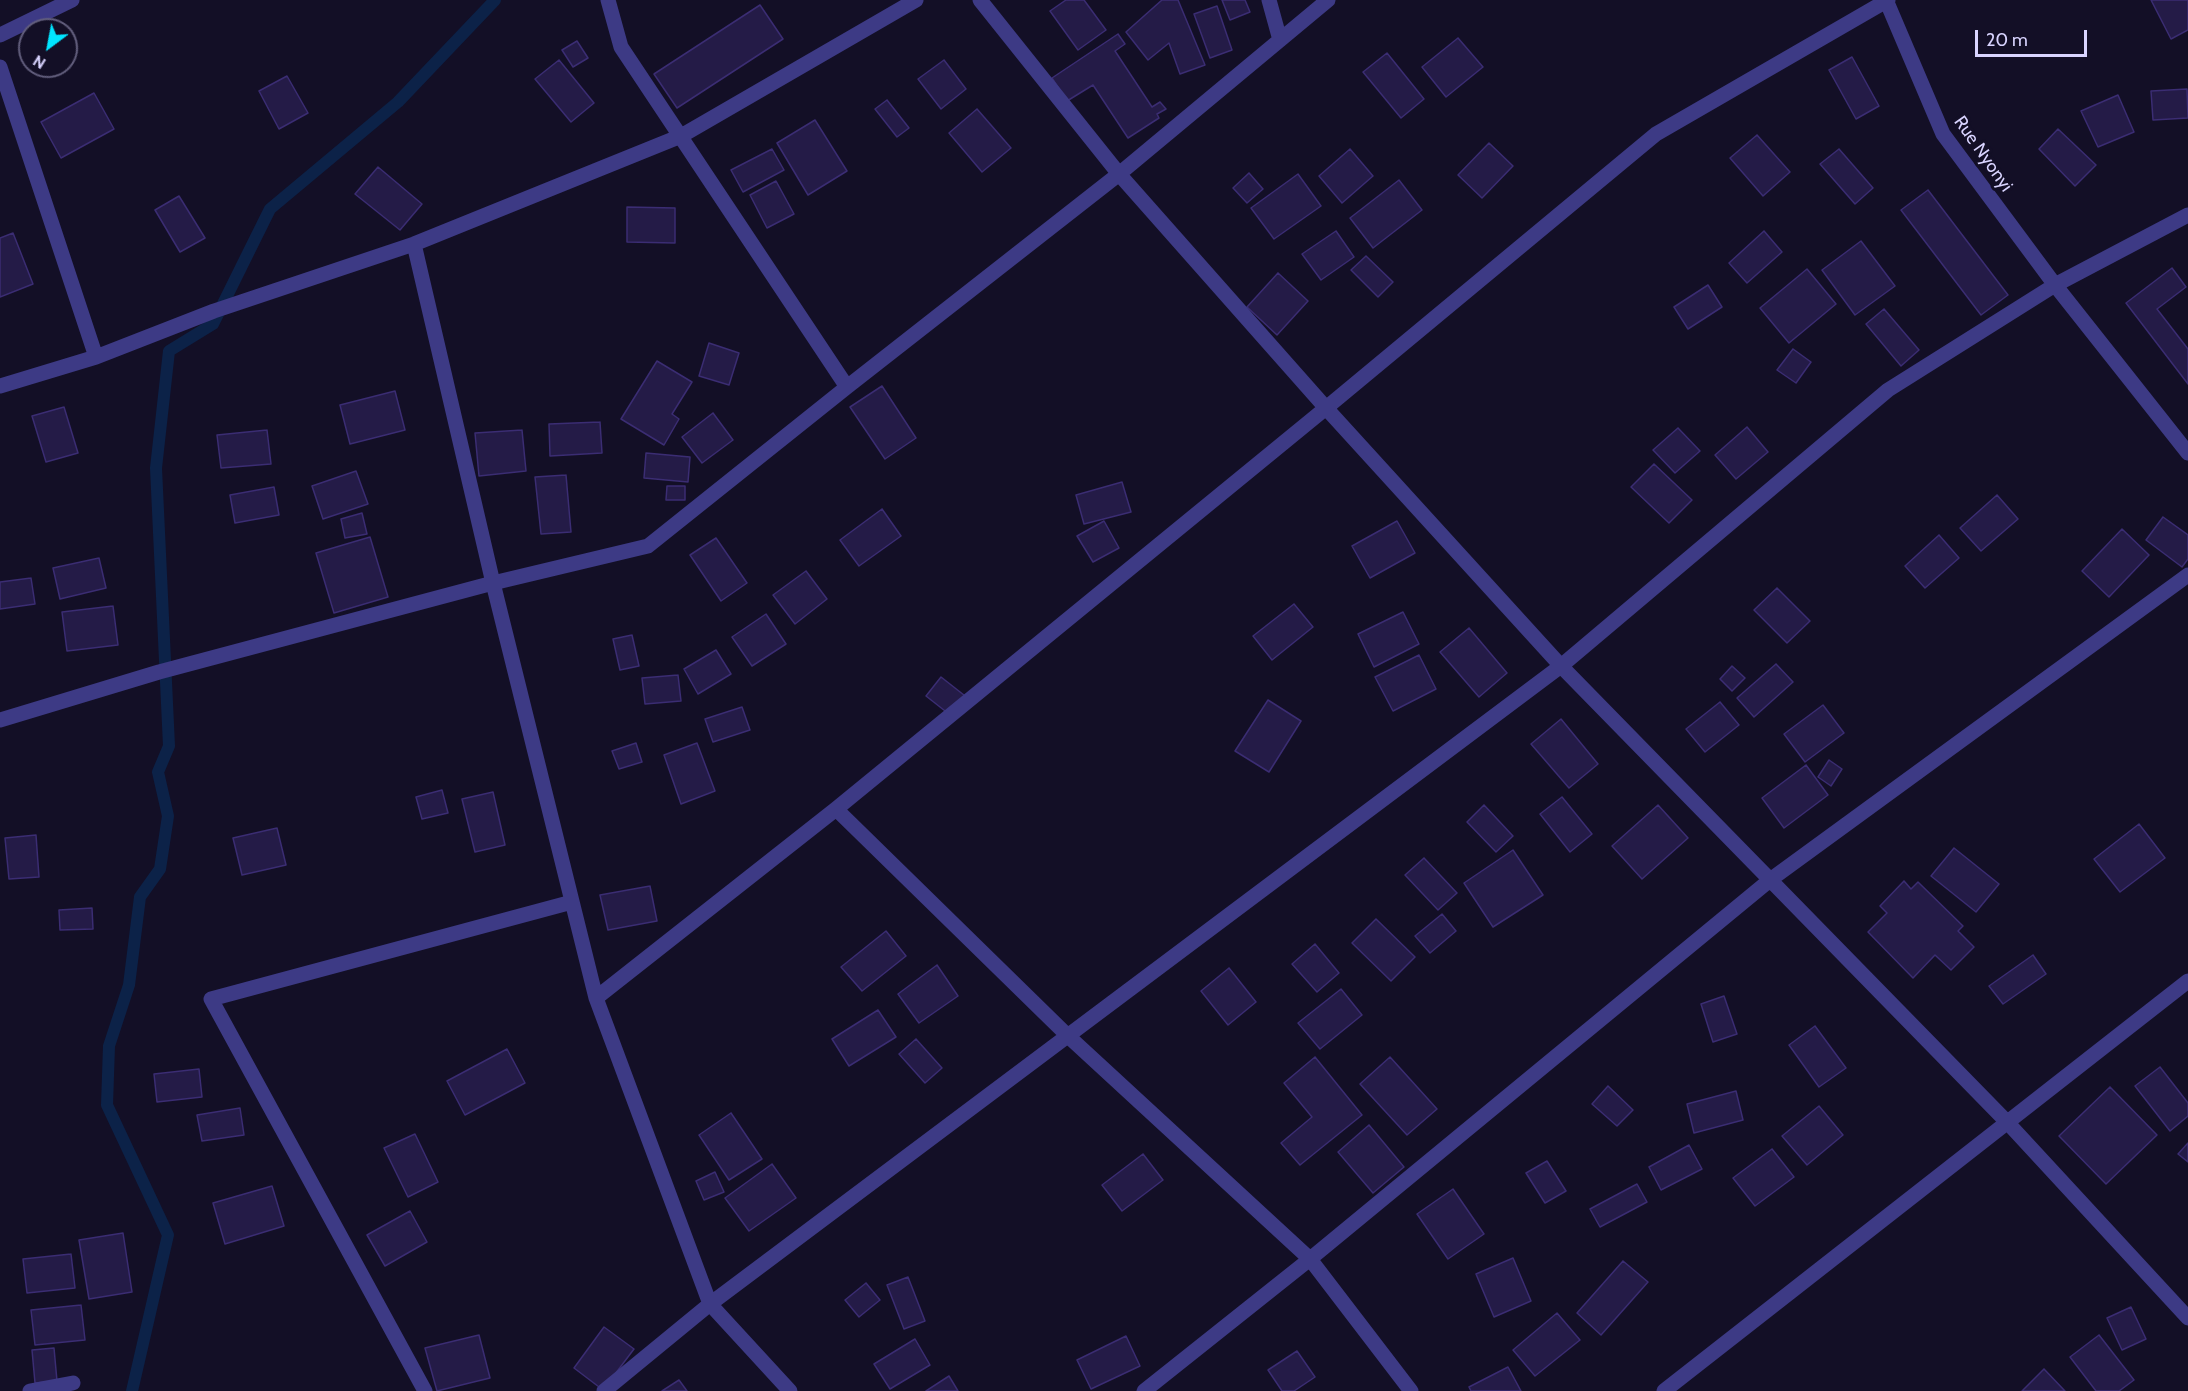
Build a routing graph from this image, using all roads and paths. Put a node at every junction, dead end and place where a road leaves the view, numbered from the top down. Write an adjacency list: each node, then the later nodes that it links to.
1 (72, 0): 8 (street)
2 (608, 0): 11 (street)
3 (916, 0): 11 (street)
4 (980, 0): 12 (street)
5 (1269, 0): 9 (street)
6 (1328, 0): 9 (street)
7 (1887, 0): 15 (street, Rue Nyonyi); 19 (street)
8 (0, 35)
9 (1280, 40): 12 (street)
10 (0, 67): 16 (street)
11 (681, 136): 14 (street); 18 (street)
12 (1119, 174): 18 (street); 19 (street)
13 (2188, 215): 15 (street)
14 (414, 244): 16 (street); 22 (street)
15 (2055, 285): 20 (street, Rue Nyonyi); 23 (street)
16 (96, 357): 17 (street)
17 (0, 386)
18 (847, 387): 22 (street)
19 (1326, 408): 23 (street); 25 (street)
20 (2188, 453)
21 (2188, 575): 26 (street)
22 (493, 584): 24 (street); 27 (street)
23 (1561, 666): 26 (street); 30 (street)
24 (0, 720)
25 (836, 809): 29 (street); 30 (street)
26 (1770, 880): 31 (street); 32 (street)
27 (572, 902): 29 (street); 37 (street)
28 (2188, 981): 31 (street)
29 (596, 998): 33 (street)
30 (1068, 1036): 32 (street); 33 (street)
31 (2007, 1122): 34 (street); 42 (street)
32 (1310, 1259): 40 (street); 41 (street)
33 (710, 1304): 38 (street); 39 (street)
34 (2188, 1318)
35 (74, 1383): 36 (street)
36 (30, 1391)
37 (425, 1391)
38 (604, 1391)
39 (790, 1391)
40 (1144, 1391)
41 (1411, 1391)
42 (1664, 1391)

